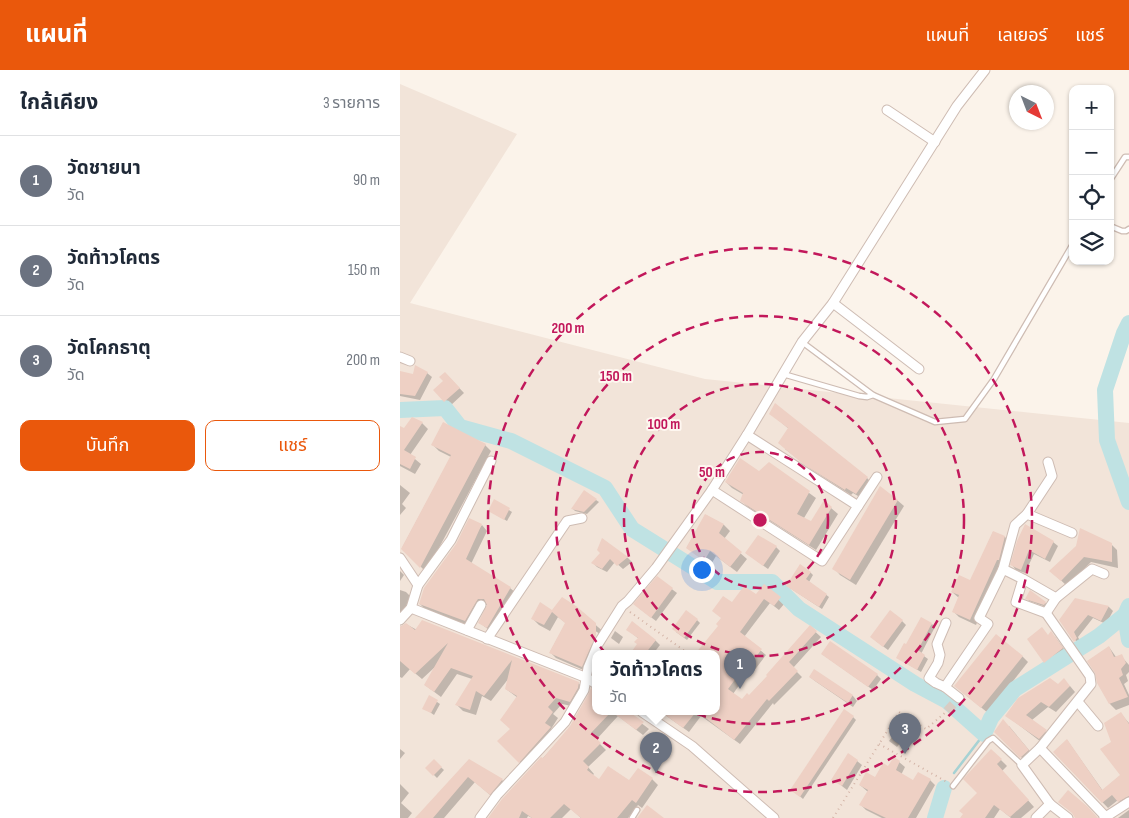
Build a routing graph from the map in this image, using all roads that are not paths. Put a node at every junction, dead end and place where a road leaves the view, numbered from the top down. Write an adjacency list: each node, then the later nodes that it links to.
1 (985, 70): 3 (street)
2 (887, 110): 3 (street)
3 (935, 142): 9 (street)
4 (1129, 157): 5 (lane)
5 (1113, 175)
6 (1114, 228): 7 (lane)
7 (1129, 229)
8 (1069, 251): 15 (lane)
9 (833, 303): 10 (street); 13 (street)
10 (802, 342): 14 (street); 15 (lane)
11 (400, 356): 12 (street)
12 (410, 362)
13 (919, 369)
14 (783, 374): 15 (lane); 16 (street)
15 (873, 395)
16 (747, 435): 20 (street); 21 (street)
17 (491, 461): 29 (street)
18 (1048, 462): 22 (street)
19 (877, 476): 21 (street)
20 (712, 490): 21 (street); 38 (street)
21 (858, 506)
22 (1026, 514): 24 (street); 26 (street)
23 (582, 518): 37 (street)
24 (1072, 533)
25 (400, 558): 29 (street)
26 (1003, 569): 28 (street); 42 (street)
27 (1104, 574): 30 (street)
28 (1023, 579): 30 (street); 33 (street)
29 (418, 585): 32 (street)
30 (1056, 598): 33 (street)
31 (481, 605): 36 (street)
32 (411, 608): 34 (street); 36 (street)
33 (1046, 613): 44 (street)
34 (400, 620)
35 (946, 623): 42 (street)
36 (467, 630): 37 (street)
37 (487, 638): 40 (street)
38 (596, 650)
39 (592, 661): 40 (street)
40 (586, 678): 41 (street); 54 (street)
41 (592, 682)
42 (945, 687): 43 (street)
43 (959, 698)
44 (1078, 702): 46 (street); 47 (street)
45 (646, 715): 56 (street)
46 (1098, 726)
47 (1040, 748): 48 (street); 53 (street)
48 (1022, 765): 49 (lane); 51 (street)
49 (953, 786)
50 (1129, 802): 53 (street)
51 (1050, 804): 57 (street); 58 (street)
52 (637, 810): 55 (lane)
53 (1105, 817)
54 (480, 818)
55 (632, 818)
56 (774, 818)
57 (1036, 818)
58 (1068, 818)

